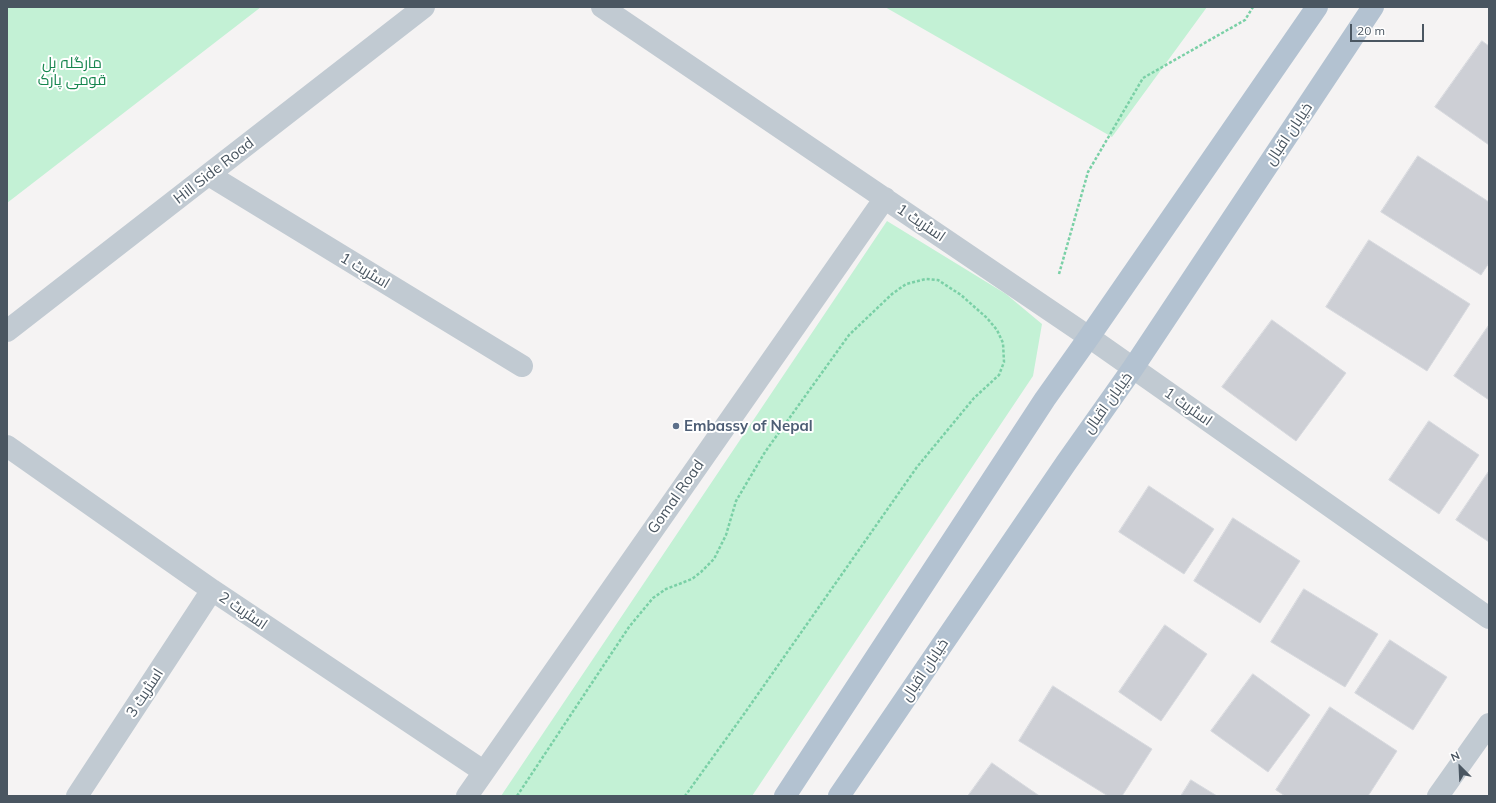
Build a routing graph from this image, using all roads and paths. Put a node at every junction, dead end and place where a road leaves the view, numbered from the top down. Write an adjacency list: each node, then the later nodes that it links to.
1 (602, 7): 7 (street, اسٹریٹ 1)
2 (1253, 7): 8 (path)
3 (1317, 7): 10 (main road)
4 (1373, 7): 12 (main road, خیابان اقبال)
5 (422, 8): 6 (street, Hill Side Road)
6 (208, 175): 9 (street, Hill Side Road); 11 (street, اسٹریٹ 1)
7 (885, 198): 10 (street, اسٹریٹ 1); 17 (street, Gomal Road)
8 (1059, 274)
9 (7, 332)
10 (1089, 337): 12 (street, اسٹریٹ 1); 22 (main road)
11 (522, 366)
12 (1133, 368): 15 (street, اسٹریٹ 1); 23 (main road, خیابان اقبال)
13 (7, 446): 14 (street, اسٹریٹ 2)
14 (212, 590): 17 (street, اسٹریٹ 2); 18 (street, اسٹریٹ 3)
15 (1489, 618)
16 (1489, 724): 24 (street)
17 (483, 771): 19 (street, Gomal Road)
18 (77, 796)
19 (467, 796)
20 (517, 796): 21 (path)
21 (685, 796)
22 (785, 796)
23 (840, 796)
24 (1438, 796)

